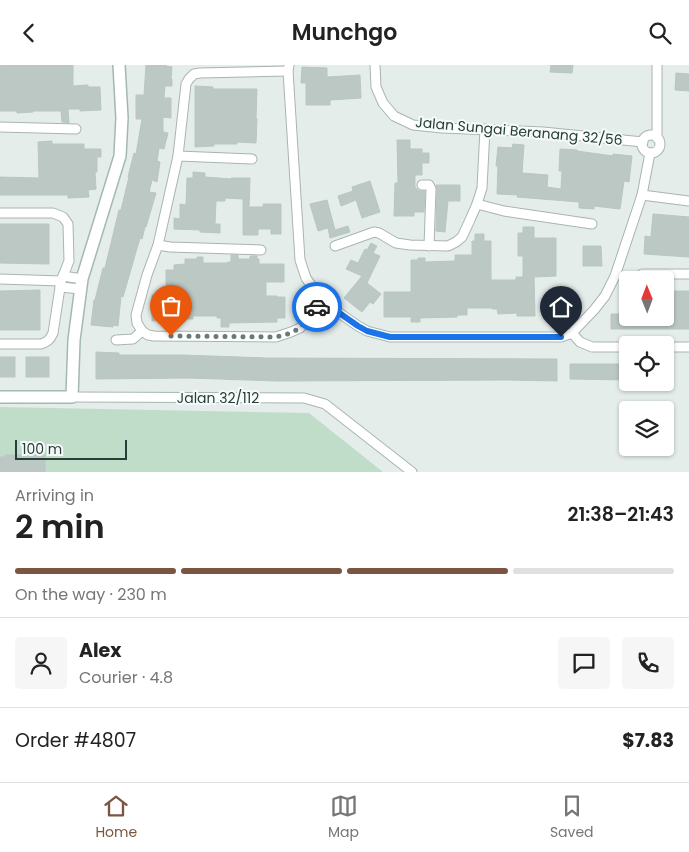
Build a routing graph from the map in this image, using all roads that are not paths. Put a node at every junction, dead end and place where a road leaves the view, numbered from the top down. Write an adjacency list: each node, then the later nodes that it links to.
1 (119, 65): 27 (street)
2 (376, 65): 7 (street, Jalan Sungai Beranang 32/56)
3 (657, 65): 8 (street)
4 (288, 68): 11 (street); 28 (street)
5 (0, 127): 6 (street)
6 (76, 129)
7 (485, 129): 9 (street, Jalan Sungai Beranang 32/56); 16 (street)
8 (657, 138): 9 (street); 10 (street)
9 (643, 141): 10 (street)
10 (650, 153): 14 (street)
11 (178, 156): 12 (street); 19 (street)
12 (252, 159)
13 (422, 185): 21 (street)
14 (642, 195): 15 (street); 30 (street)
15 (689, 201)
16 (477, 204): 18 (street); 21 (street)
17 (0, 213): 26 (street)
18 (592, 224)
19 (158, 245): 22 (street); 29 (street)
20 (335, 246): 21 (street)
21 (429, 246)
22 (261, 250)
23 (674, 274): 24 (street)
24 (689, 274)
25 (0, 279): 26 (street)
26 (61, 281): 27 (street); 32 (street)
27 (81, 284): 37 (street)
28 (322, 301): 29 (street); 30 (street)
29 (142, 331): 31 (street)
30 (572, 333): 33 (street)
31 (116, 340)
32 (0, 344)
33 (619, 347)
34 (674, 347): 35 (street)
35 (689, 347)
36 (0, 397): 37 (street, Jalan 32/112)
37 (72, 397): 38 (street, Jalan 32/112)
38 (412, 472)

